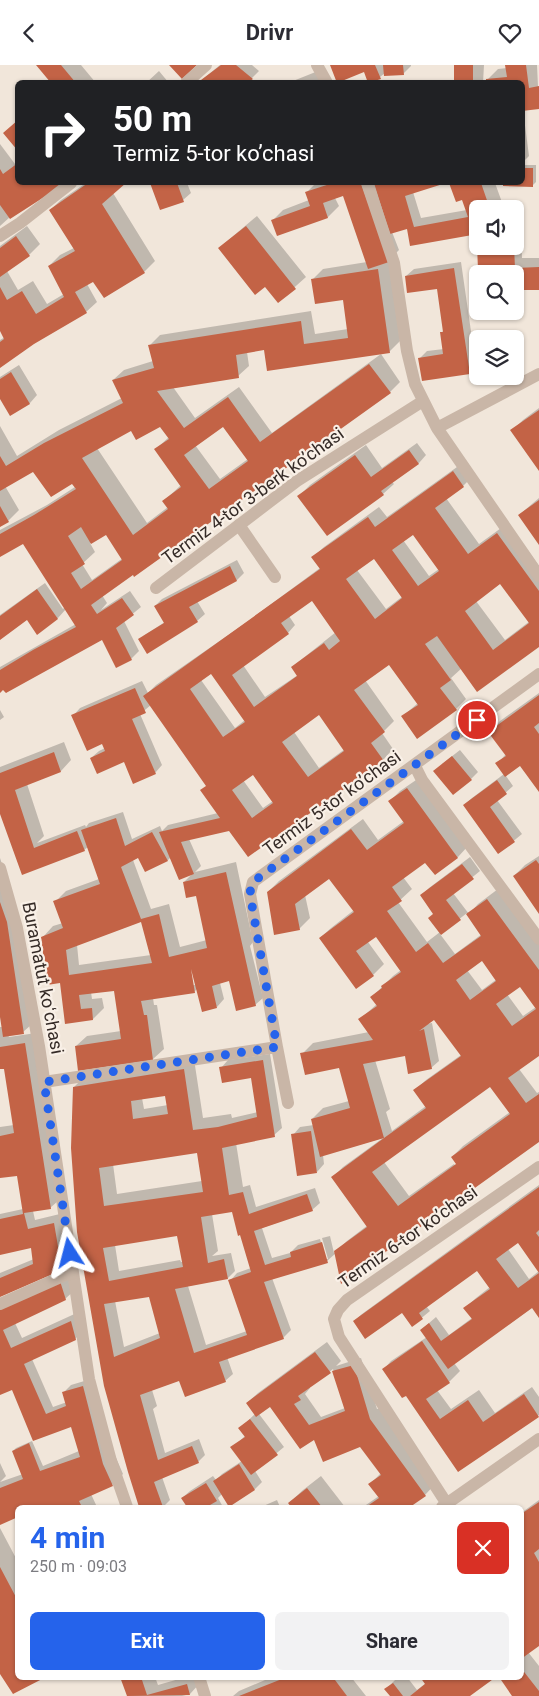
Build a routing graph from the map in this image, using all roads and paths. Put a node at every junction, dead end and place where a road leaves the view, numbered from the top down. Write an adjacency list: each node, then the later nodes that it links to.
1 (206, 65): 3 (street)
2 (317, 65): 4 (street)
3 (189, 80)
4 (325, 80)
5 (68, 185): 7 (street)
6 (368, 185): 9 (street)
7 (0, 236)
8 (539, 374): 10 (street)
9 (423, 401): 10 (street); 11 (street, Termiz 4-tor 3-berk koʼchasi)
10 (437, 428): 12 (street)
11 (239, 525): 13 (street); 14 (street, Termiz 4-tor 3-berk koʼchasi)
12 (539, 576)
13 (275, 577)
14 (156, 588)
15 (539, 674): 16 (street, Termiz 5-tor koʼchasi)
16 (414, 766): 18 (street); 19 (street, Termiz 5-tor koʼchasi)
17 (0, 868): 20 (street, Buramatut koʻchasi)
18 (539, 939)
19 (277, 1047): 20 (street); 21 (street)
20 (44, 1082): 23 (street, Buramatut koʻchasi)
21 (288, 1103)
22 (539, 1167): 27 (street, Termiz 6-tor koʼchasi)
23 (72, 1272): 24 (street); 26 (street, Buramatut koʻchasi)
24 (0, 1303)
25 (539, 1439): 28 (street)
26 (126, 1505)
27 (444, 1505)
28 (446, 1505)
29 (200, 1680): 30 (street)
30 (205, 1696)

